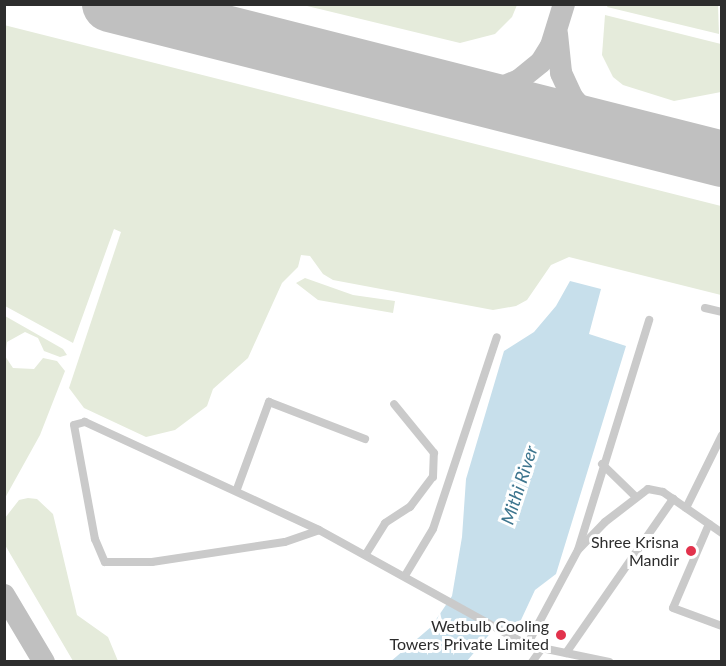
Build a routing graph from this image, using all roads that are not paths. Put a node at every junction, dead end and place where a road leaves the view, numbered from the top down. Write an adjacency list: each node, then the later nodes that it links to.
1 (705, 308): 2 (street)
2 (722, 312)
3 (649, 320): 8 (street)
4 (497, 337): 18 (street)
5 (394, 404): 17 (street)
6 (722, 435): 12 (street)
7 (365, 439): 9 (street)
8 (602, 464): 10 (street); 16 (street)
9 (237, 489): 14 (street); 14 (street)
10 (635, 496): 11 (street); 16 (street)
11 (673, 499): 12 (street); 22 (street)
12 (686, 508): 13 (street)
13 (709, 524): 15 (street); 19 (street)
14 (320, 530): 17 (street)
15 (722, 533)
16 (578, 550): 20 (street)
17 (366, 554): 18 (street)
18 (407, 575): 20 (street)
19 (722, 626)
20 (527, 645): 21 (street)
21 (543, 647): 22 (street); 24 (street)
22 (566, 652): 23 (street)
23 (603, 661)
24 (532, 662)

